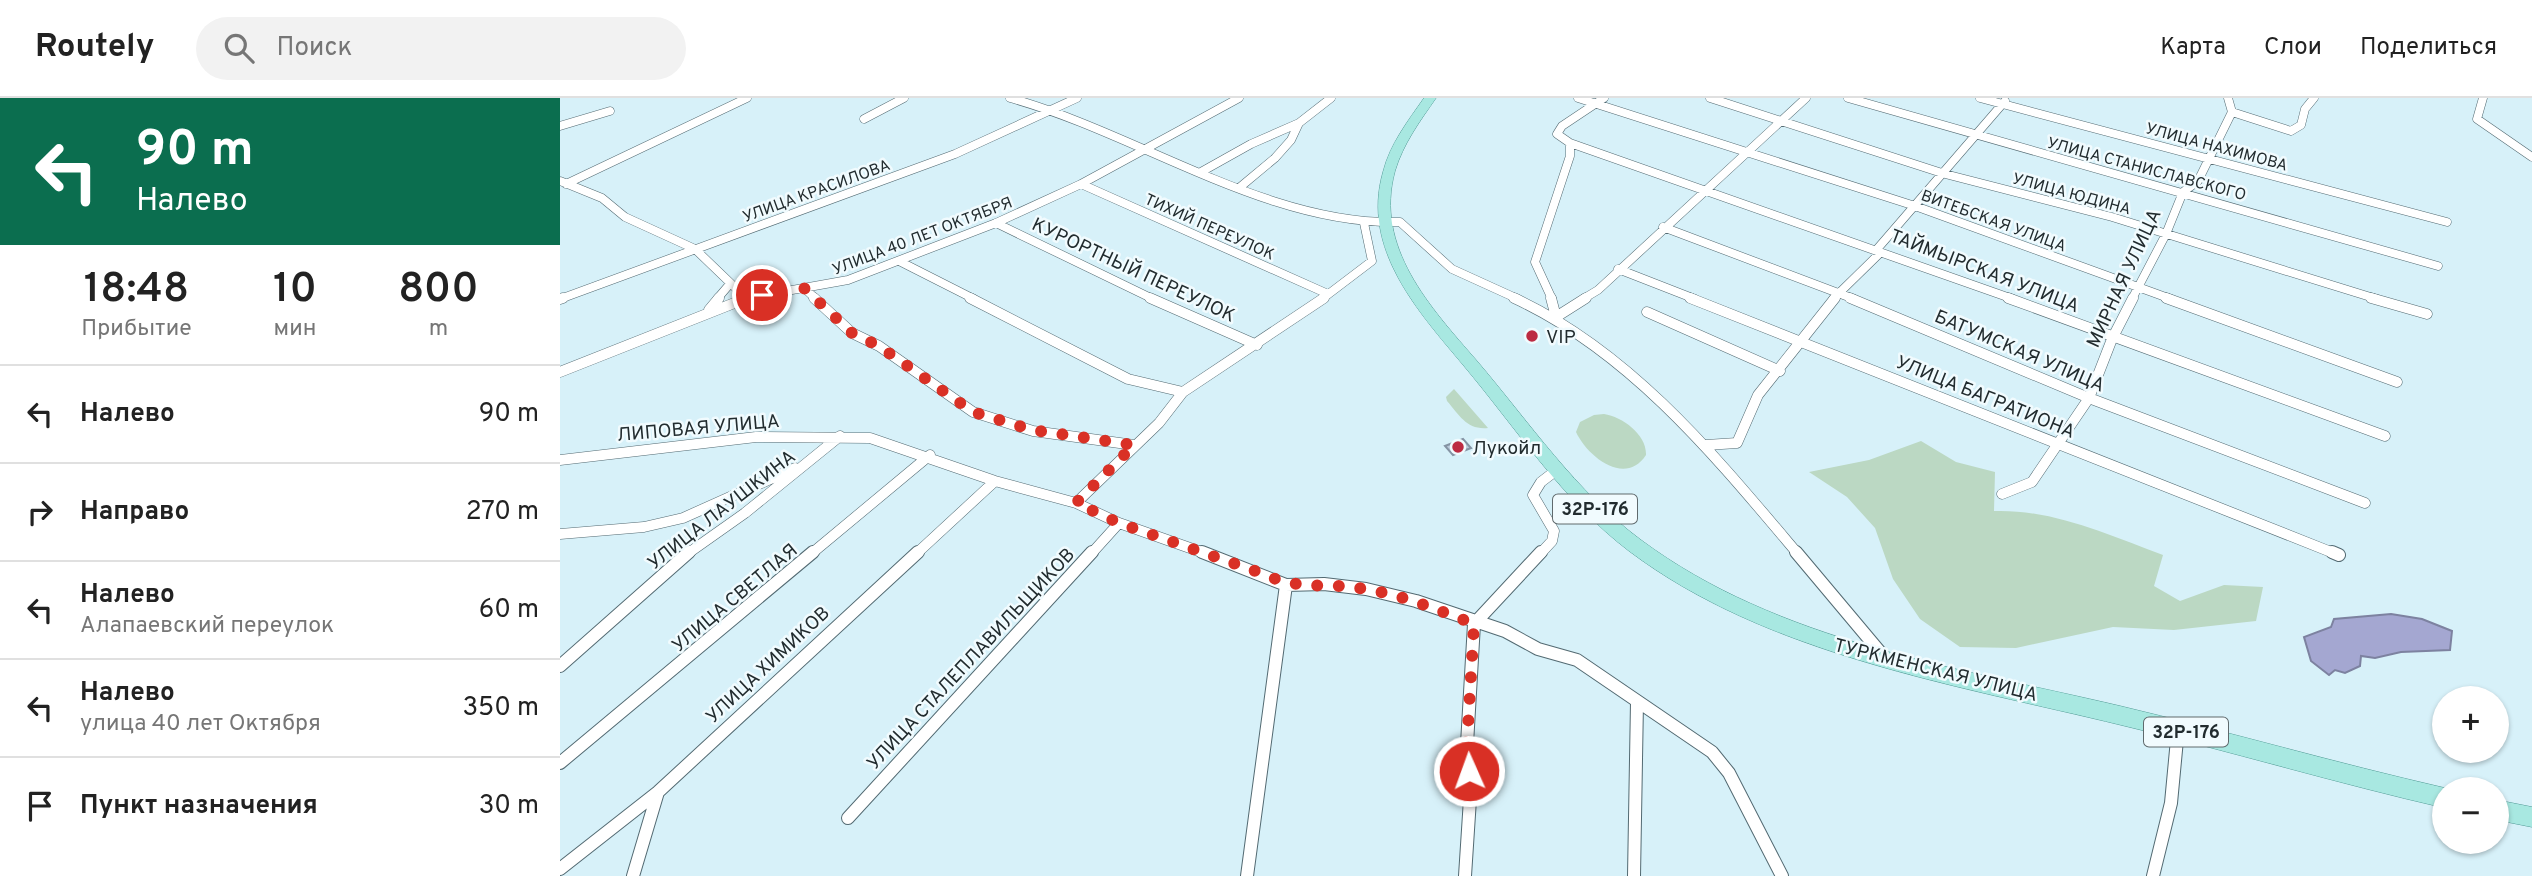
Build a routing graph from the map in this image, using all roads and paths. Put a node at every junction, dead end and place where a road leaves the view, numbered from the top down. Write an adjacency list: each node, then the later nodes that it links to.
1 (747, 98): 33 (street)
2 (904, 98): 21 (street)
3 (1010, 98): 18 (street)
4 (1077, 98): 18 (street, УЛИЦА КРАСИЛОВА)
5 (1239, 98): 27 (street, УЛИЦА 40 ЛЕТ ОКТЯБРЯ)
6 (1331, 98): 23 (street)
7 (1430, 98): 39 (main road, ТУРКМЕНСКАЯ УЛИЦА / 32Р-176)
8 (1578, 98): 16 (street, ВИТЕБСКАЯ УЛИЦА)
9 (1710, 98): 22 (street, УЛИЦА ЮДИНА)
10 (1806, 98): 22 (street)
11 (1848, 98): 25 (street, УЛИЦА СТАНИСЛАВСКОГО)
12 (1980, 98): 17 (street, УЛИЦА НАХИМОВА)
13 (2228, 98): 20 (street)
14 (2312, 98): 20 (street)
15 (2483, 98): 30 (street)
16 (1600, 101): 26 (street); 28 (street, ВИТЕБСКАЯ УЛИЦА)
17 (2005, 101): 25 (street); 29 (street, УЛИЦА НАХИМОВА)
18 (1053, 110): 27 (street); 46 (street, УЛИЦА КРАСИЛОВА)
19 (610, 111): 24 (street)
20 (2232, 112): 29 (street, МИРНАЯ УЛИЦА)
21 (864, 119)
22 (1781, 120): 28 (street); 32 (street, УЛИЦА ЮДИНА)
23 (1300, 123): 31 (street); 35 (street)
24 (560, 126)
25 (1977, 136): 32 (street); 37 (street, УЛИЦА СТАНИСЛАВСКОГО)
26 (1570, 143): 36 (street, ТАЙМЫРСКАЯ УЛИЦА); 60 (street)
27 (1147, 149): 31 (street); 34 (street, УЛИЦА 40 ЛЕТ ОКТЯБРЯ)
28 (1744, 152): 36 (street); 38 (street, ВИТЕБСКАЯ УЛИЦА)
29 (2208, 157): 37 (street, МИРНАЯ УЛИЦА); 40 (street, УЛИЦА НАХИМОВА)
30 (2532, 157)
31 (1201, 172): 35 (street)
32 (1945, 174): 38 (street); 44 (street, УЛИЦА ЮДИНА)
33 (563, 183): 46 (street)
34 (1081, 184): 41 (street, УЛИЦА 40 ЛЕТ ОКТЯБРЯ); 53 (street, ТИХИЙ ПЕРЕУЛОК)
35 (1239, 188): 42 (street)
36 (1706, 188): 43 (street); 45 (street, ТАЙМЫРСКАЯ УЛИЦА)
37 (2183, 192): 44 (street, МИРНАЯ УЛИЦА); 48 (street, УЛИЦА СТАНИСЛАВСКОГО)
38 (1915, 206): 45 (street); 52 (street, ВИТЕБСКАЯ УЛИЦА)
39 (1382, 220): 42 (street); 60 (street); 77 (main road, ТУРКМЕНСКАЯ УЛИЦА / 32Р-176)
40 (2447, 222)
41 (996, 223): 47 (street, УЛИЦА 40 ЛЕТ ОКТЯБРЯ); 63 (street, КУРОРТНЫЙ ПЕРЕУЛОК)
42 (1364, 223): 53 (street)
43 (1664, 227): 49 (street); 54 (street, БАТУМСКАЯ УЛИЦА)
44 (2166, 234): 52 (street, МИРНАЯ УЛИЦА); 59 (street, УЛИЦА ЮДИНА)
45 (1878, 248): 54 (street); 61 (street, ТАЙМЫРСКАЯ УЛИЦА)
46 (695, 249): 50 (street); 56 (street, УЛИЦА КРАСИЛОВА)
47 (899, 261): 51 (street, УЛИЦА 40 ЛЕТ ОКТЯБРЯ); 67 (street)
48 (2438, 266)
49 (1618, 269): 60 (street); 62 (street, УЛИЦА БАГРАТИОНА)
50 (729, 285): 55 (street); 57 (street)
51 (804, 288): 55 (street, УЛИЦА 40 ЛЕТ ОКТЯБРЯ); 71 (street)
52 (2140, 288): 61 (street, МИРНАЯ УЛИЦА); 66 (street, ВИТЕБСКАЯ УЛИЦА)
53 (1328, 293): 63 (street)
54 (1839, 293): 62 (street); 68 (street, БАТУМСКАЯ УЛИЦА)
55 (746, 298): 57 (street, УЛИЦА 40 ЛЕТ ОКТЯБРЯ)
56 (560, 299)
57 (708, 312): 65 (street, УЛИЦА 40 ЛЕТ ОКТЯБРЯ)
58 (1647, 312): 64 (street)
59 (2427, 314)
60 (1556, 317): 72 (street)
61 (2112, 339): 68 (street, МИРНАЯ УЛИЦА); 70 (street, ТАЙМЫРСКАЯ УЛИЦА)
62 (1799, 340): 64 (street); 73 (street, УЛИЦА БАГРАТИОНА)
63 (1257, 345): 67 (street)
64 (1780, 371): 72 (street)
65 (560, 372)
66 (2397, 382)
67 (1183, 392): 71 (street)
68 (2089, 398): 73 (street, МИРНАЯ УЛИЦА); 81 (street, БАТУМСКАЯ УЛИЦА)
69 (840, 436): 74 (street, ЛИПОВАЯ УЛИЦА); 75 (street, УЛИЦА ЛАУШКИНА); 76 (street, ЛИПОВАЯ УЛИЦА)
70 (2385, 436)
71 (1134, 445): 80 (street)
72 (1706, 445): 87 (street)
73 (2058, 445): 79 (street, МИРНАЯ УЛИЦА); 84 (street, УЛИЦА БАГРАТИОНА)
74 (930, 456): 78 (street, ЛИПОВАЯ УЛИЦА); 91 (street, УЛИЦА СВЕТЛАЯ)
75 (813, 458): 83 (street); 88 (street, УЛИЦА ЛАУШКИНА)
76 (560, 460)
77 (1558, 469): 86 (street); 87 (main road, ТУРКМЕНСКАЯ УЛИЦА / 32Р-176)
78 (995, 481): 80 (street, ЛИПОВАЯ УЛИЦА); 92 (street, УЛИЦА ХИМИКОВ)
79 (2001, 494)
80 (1076, 503): 82 (street, ЛИПОВАЯ УЛИЦА)
81 (2365, 503)
82 (1119, 523): 85 (street, ЛИПОВАЯ УЛИЦА); 96 (street, УЛИЦА СТАЛЕПЛАВИЛЬЩИКОВ)
83 (560, 534)
84 (2339, 555)
85 (1286, 585): 86 (street); 99 (street)
86 (1474, 624): 89 (street); 100 (street)
87 (1887, 660): 90 (main road, ТУРКМЕНСКАЯ УЛИЦА / 32Р-176)
88 (560, 666)
89 (1637, 702): 101 (street); 102 (street)
90 (2178, 729): 93 (main road, ТУРКМЕНСКАЯ УЛИЦА / 32Р-176); 103 (street)
91 (560, 762)
92 (658, 792): 97 (street, УЛИЦА ХИМИКОВ); 98 (street)
93 (2432, 795)
94 (2509, 812): 95 (main road)
95 (2532, 817)
96 (848, 818)
97 (560, 869)
98 (633, 876)
99 (1247, 876)
100 (1465, 876)
101 (1634, 876)
102 (1782, 876)
103 (2153, 876)

